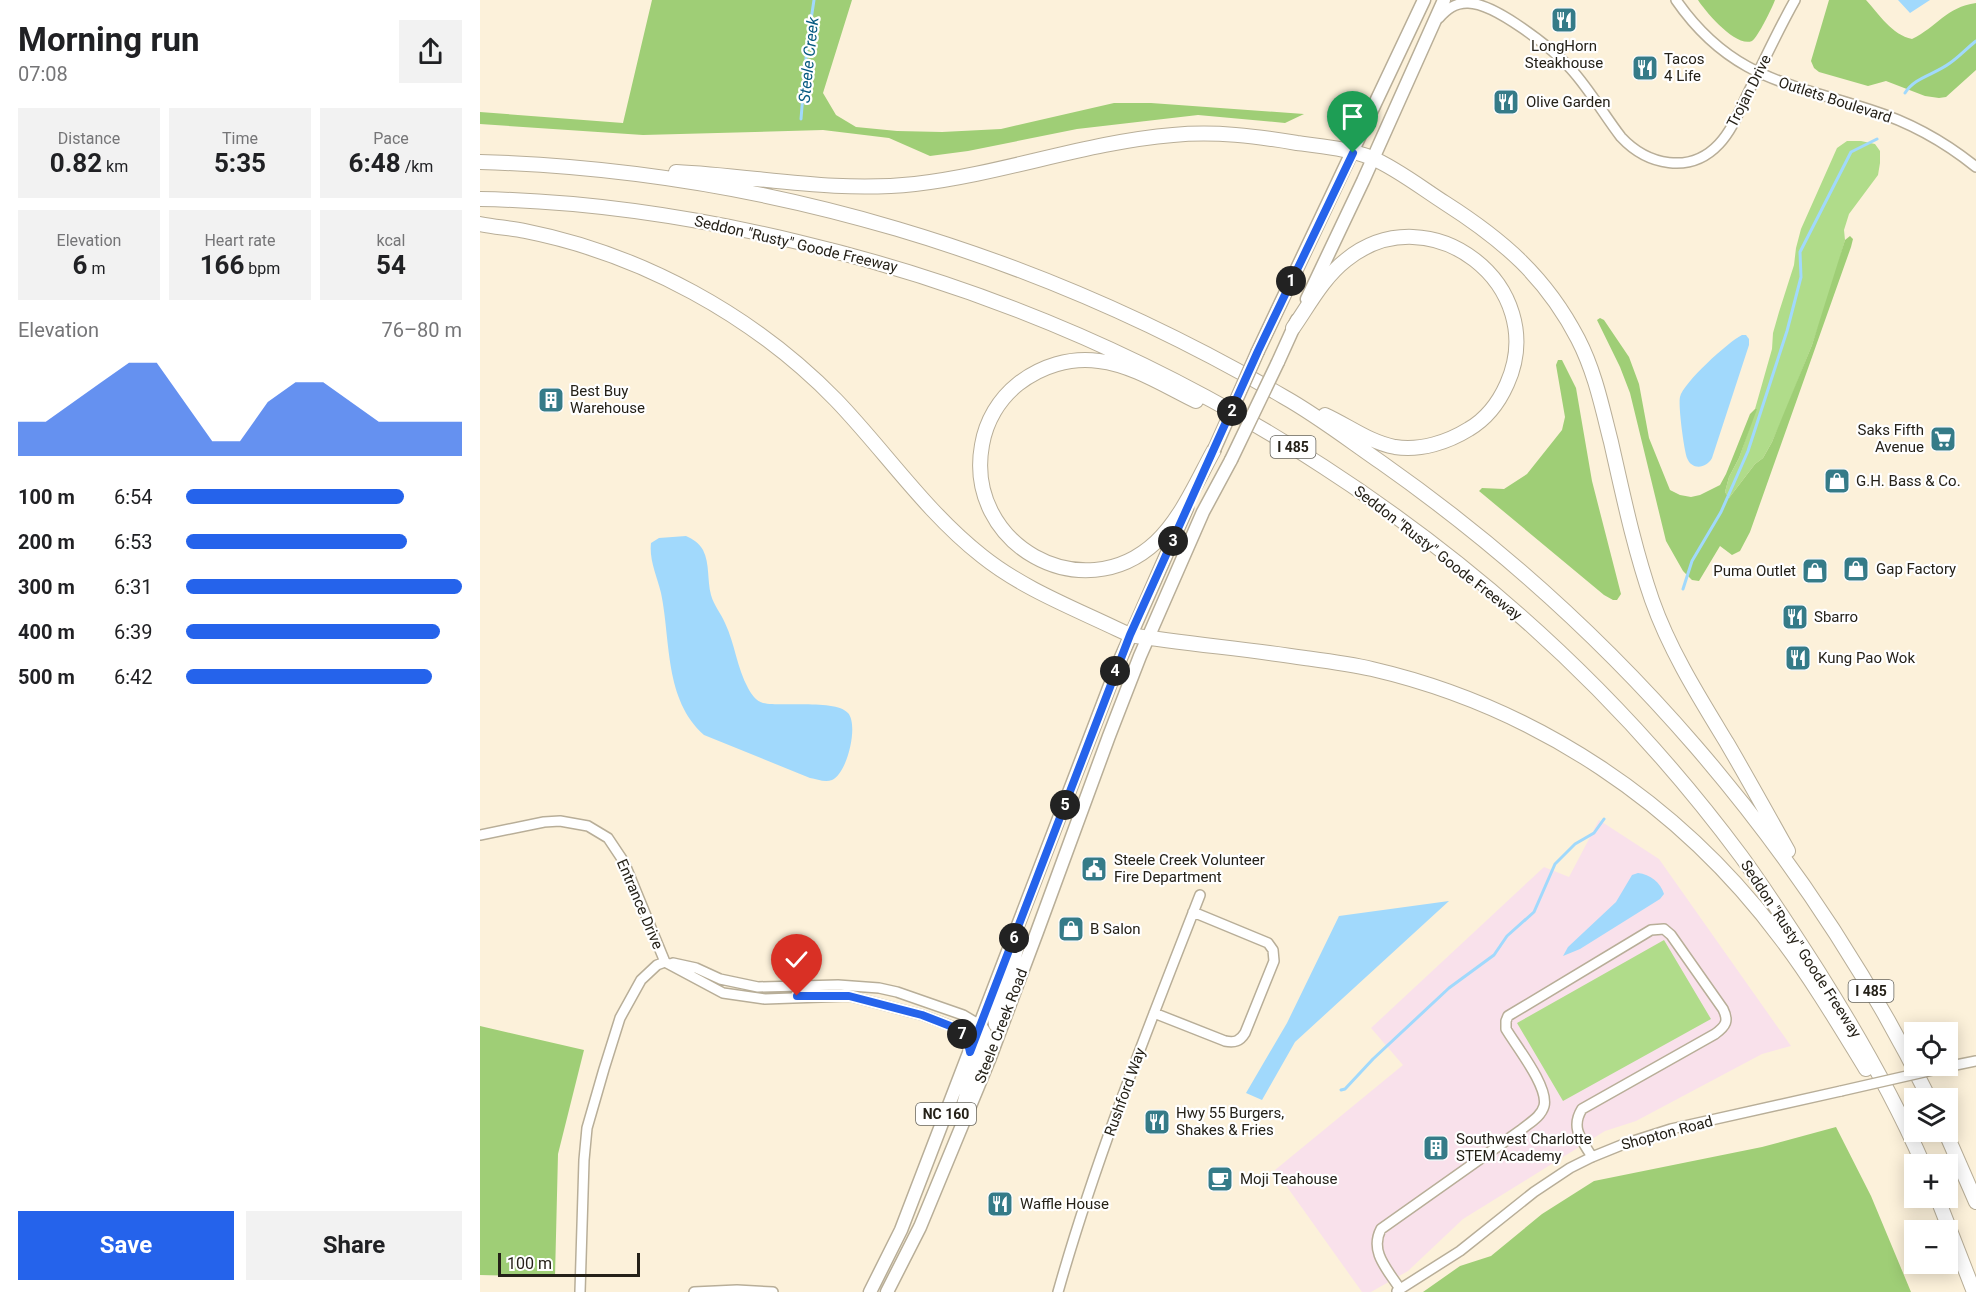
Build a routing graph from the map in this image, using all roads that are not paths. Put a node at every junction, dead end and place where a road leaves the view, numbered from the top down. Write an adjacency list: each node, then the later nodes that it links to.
1 (1424, 0): 7 (main road, Steele Creek Road / NC 160)
2 (1444, 0): 5 (main road, Steele Creek Road / NC 160)
3 (1676, 0): 6 (street, Outlets Boulevard)
4 (1795, 0): 6 (street, Trojan Drive)
5 (1431, 25): 6 (street, Trojan Drive); 8 (main road, Steele Creek Road / NC 160)
6 (1758, 73): 11 (street, Outlets Boulevard)
7 (1353, 153): 8 (highway); 10 (highway); 17 (main road, Steele Creek Road / NC 160, bridge)
8 (1373, 159): 14 (main road, Steele Creek Road / NC 160); 24 (highway)
9 (480, 162): 10 (highway, I 485)
10 (539, 165): 15 (highway, I 485)
11 (1976, 167)
12 (480, 199): 16 (highway, Seddon "Rusty" Goode Freeway / I 485)
13 (480, 225): 18 (highway)
14 (1293, 328): 15 (highway); 19 (main road, Steele Creek Road / NC 160, bridge)
15 (1289, 399): 24 (highway, I 485)
16 (1295, 448): 17 (highway); 33 (highway, Seddon "Rusty" Goode Freeway / I 485)
17 (1214, 450): 18 (main road, Steele Creek Road / NC 160)
18 (1130, 635): 19 (highway); 21 (main road, Steele Creek Road / NC 160)
19 (1148, 638): 28 (main road, Steele Creek Road / NC 160); 34 (highway)
20 (480, 835): 25 (street, Entrance Drive)
21 (1033, 887): 27 (main road, Steele Creek Road / NC 160); 28 (main road)
22 (1200, 895): 23 (street, Rushford Way)
23 (1193, 912): 26 (street, Rushford Way); 26 (street)
24 (1829, 923): 31 (highway, I 485)
25 (665, 962): 27 (street, Entrance Drive); 29 (street, Entrance Drive); 40 (street)
26 (1154, 1013): 45 (street, Rushford Way)
27 (980, 1024): 29 (main road, Steele Creek Road / NC 160); 36 (main road)
28 (1000, 1028): 36 (main road, Steele Creek Road / NC 160)
29 (970, 1052): 43 (main road, Steele Creek Road / NC 160)
30 (1976, 1061): 35 (street, Shopton Road, bridge)
31 (1924, 1088)
32 (1950, 1142): 37 (highway)
33 (1918, 1154)
34 (1918, 1154)
35 (1592, 1157): 39 (street, Shopton Road); 39 (street)
36 (948, 1160): 44 (main road, Steele Creek Road / NC 160)
37 (1976, 1202)
38 (1941, 1208): 46 (highway)
39 (1398, 1291)
40 (580, 1292)
41 (694, 1292): 42 (street)
42 (773, 1292)
43 (870, 1292)
44 (887, 1292)
45 (1058, 1292)
46 (1974, 1292)

